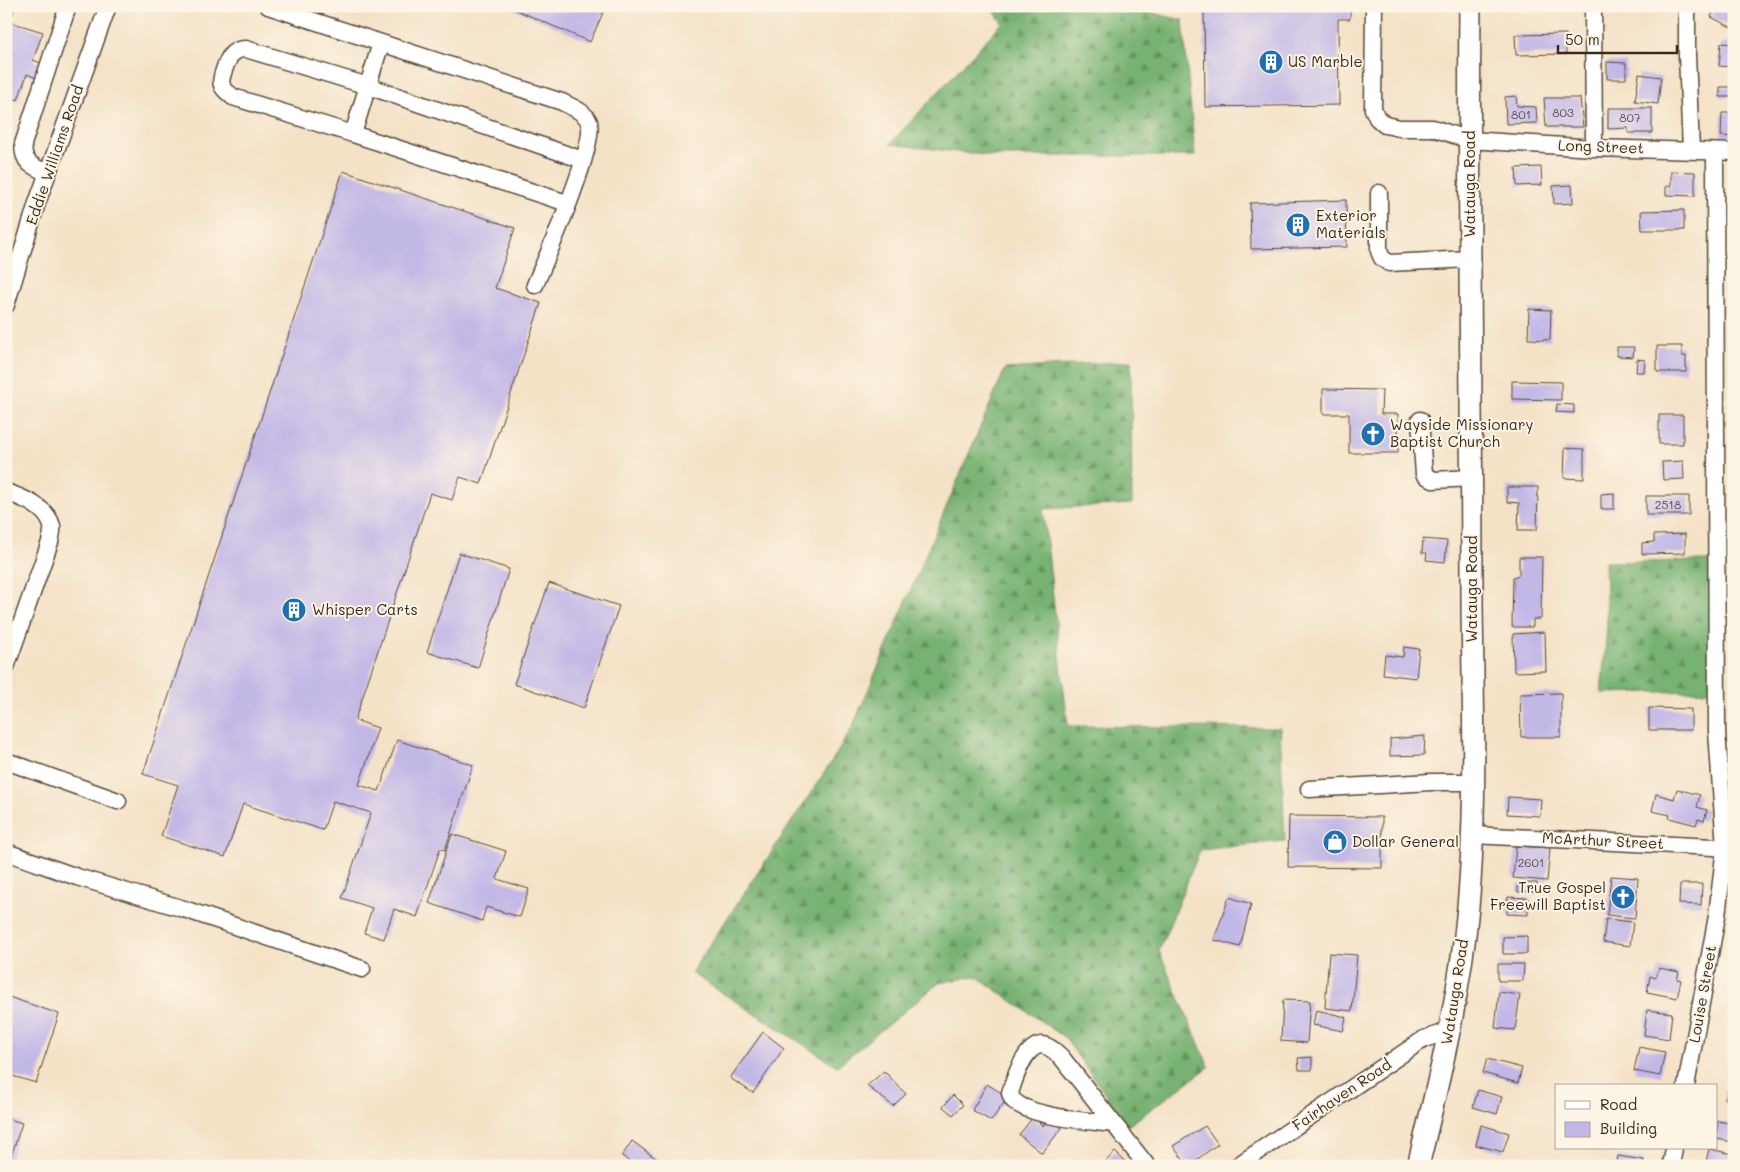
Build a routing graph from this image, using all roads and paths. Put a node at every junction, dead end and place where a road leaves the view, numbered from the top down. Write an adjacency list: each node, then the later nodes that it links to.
1 (68, 6): 17 (street)
2 (108, 6): 17 (street, Eddie Williams Road)
3 (268, 6): 8 (street)
4 (1374, 6): 11 (street, Long Street)
5 (1470, 6): 11 (main road, Watauga Road)
6 (1593, 6): 12 (street)
7 (1687, 6): 13 (street)
8 (381, 43): 9 (street); 16 (street)
9 (368, 86): 10 (street); 10 (street); 16 (street)
10 (353, 134): 19 (street)
11 (1469, 140): 12 (street, Long Street); 20 (main road, Watauga Road)
12 (1594, 148): 13 (street, Long Street)
13 (1691, 150): 14 (street, Long Street)
14 (1715, 152): 15 (street, Long Street); 32 (street, Louise Street)
15 (1734, 152)
16 (583, 160): 19 (street)
17 (48, 173): 22 (street, Eddie Williams Road)
18 (1379, 192): 20 (street)
19 (568, 203): 21 (street)
20 (1470, 260): 24 (main road, Watauga Road)
21 (535, 285)
22 (6, 305)
23 (1420, 420): 24 (street)
24 (1473, 478): 28 (main road, Watauga Road)
25 (6, 492): 26 (street)
26 (6, 667)
27 (6, 761): 30 (street)
28 (1472, 782): 29 (street); 31 (main road, Watauga Road)
29 (1309, 789)
30 (118, 801)
31 (1472, 835): 32 (street, McArthur Street); 35 (main road, Watauga Road)
32 (1729, 847): 36 (street, Louise Street)
33 (6, 852): 34 (street)
34 (362, 969)
35 (1450, 1031): 40 (street, Fairhaven Road); 41 (main road, Watauga Road)
36 (1686, 1084)
37 (1113, 1124): 37 (street); 39 (street)
38 (1674, 1150): 42 (street)
39 (1147, 1166)
40 (1237, 1166)
41 (1418, 1166)
42 (1671, 1166)

